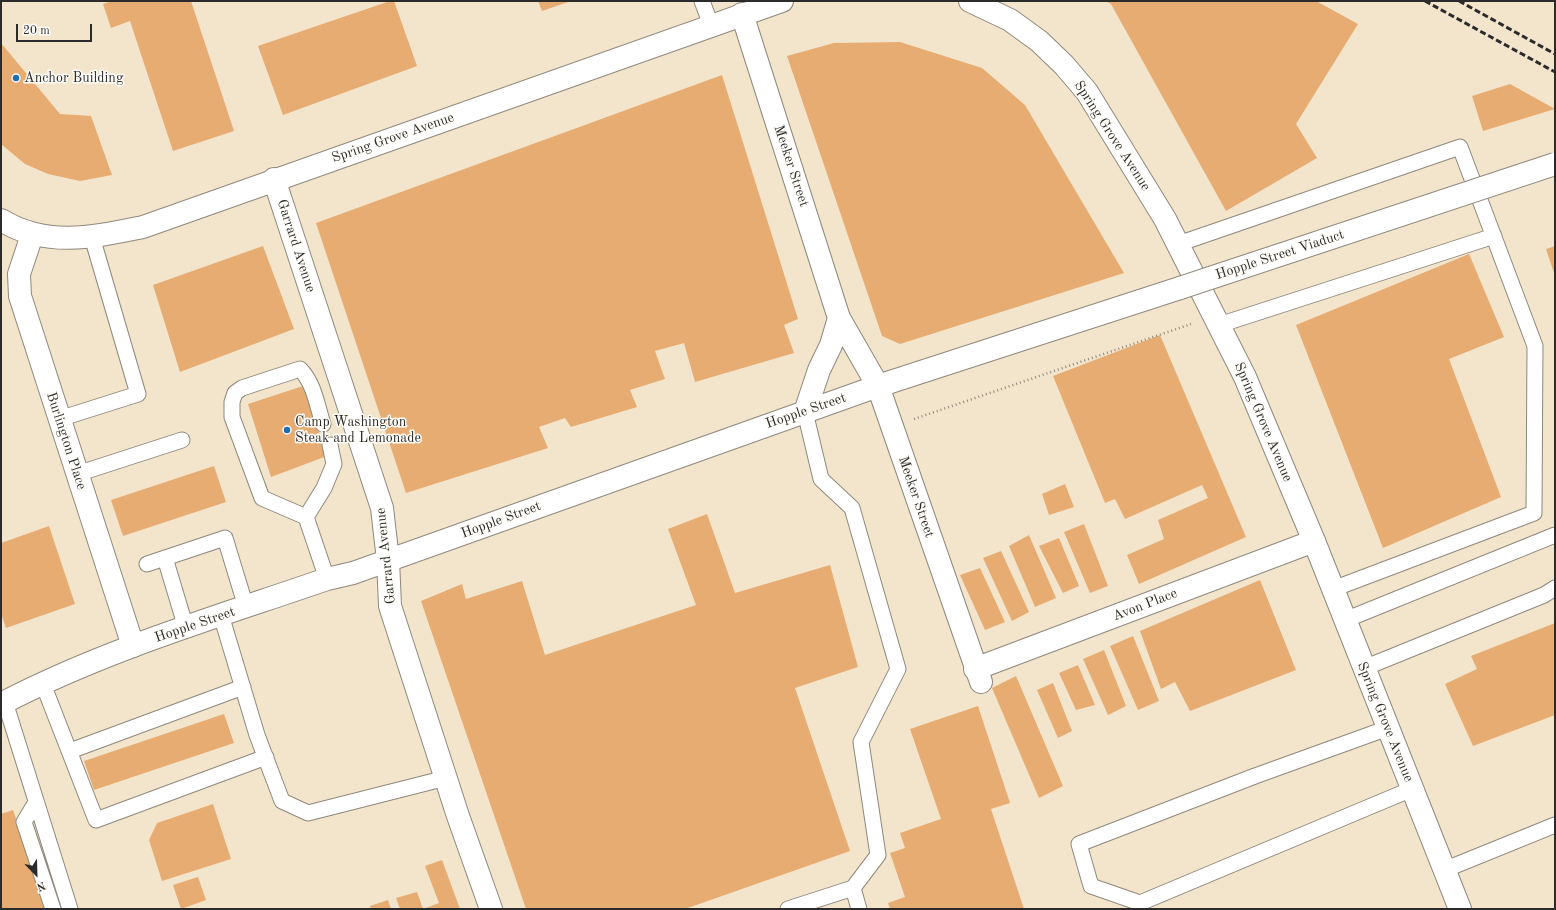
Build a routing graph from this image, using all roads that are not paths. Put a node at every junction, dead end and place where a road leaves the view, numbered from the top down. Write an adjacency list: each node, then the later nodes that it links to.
1 (702, 1): 5 (lane)
2 (782, 1): 4 (main road, Spring Grove Avenue)
3 (970, 1): 12 (main road, Spring Grove Avenue)
4 (742, 14): 5 (main road, Spring Grove Avenue); 13 (main road, Meeker Street)
5 (710, 25): 7 (main road, Spring Grove Avenue)
6 (1555, 164): 15 (main road, Hopple Street Viaduct, bridge)
7 (274, 180): 11 (main road, Spring Grove Avenue); 27 (main road, Garrard Avenue)
8 (1, 220): 9 (main road, Spring Grove Avenue)
9 (32, 234): 11 (main road, Spring Grove Avenue); 18 (main road, Burlington Place)
10 (1494, 236): 12 (lane); 14 (lane); 31 (lane)
11 (92, 237): 18 (lane)
12 (1178, 244): 14 (main road, Spring Grove Avenue)
13 (839, 318): 16 (main road, Meeker Street); 17 (main road)
14 (1216, 321): 25 (main road, Spring Grove Avenue)
15 (1005, 346): 16 (main road, Hopple Street)
16 (878, 386): 17 (main road, Hopple Street); 38 (main road, Meeker Street)
17 (805, 412): 27 (main road, Hopple Street); 50 (lane)
18 (59, 420): 22 (main road, Burlington Place)
19 (323, 424): 23 (lane)
20 (182, 440): 22 (lane)
21 (330, 445): 23 (lane)
22 (77, 474): 36 (main road, Burlington Place)
23 (306, 517): 29 (lane)
24 (1555, 535): 34 (lane)
25 (1314, 541): 31 (main road, Spring Grove Avenue); 38 (main road, Avon Place)
26 (165, 558): 28 (lane); 32 (lane); 35 (lane)
27 (388, 560): 29 (main road, Hopple Street); 45 (main road, Garrard Avenue)
28 (147, 564)
29 (327, 579): 32 (main road, Hopple Street)
30 (1555, 588): 37 (lane)
31 (1333, 589): 34 (main road, Spring Grove Avenue)
32 (246, 607): 33 (main road, Hopple Street)
33 (221, 615): 35 (main road, Hopple Street); 40 (lane)
34 (1345, 620): 37 (main road, Spring Grove Avenue)
35 (186, 628): 36 (main road, Hopple Street)
36 (133, 646): 39 (main road, Hopple Street)
37 (1364, 668): 42 (main road, Spring Grove Avenue)
38 (978, 676)
39 (43, 684): 41 (main road, Hopple Street); 43 (lane)
40 (243, 687): 43 (lane); 44 (lane)
41 (3, 703): 47 (lane)
42 (1388, 728): 46 (main road, Spring Grove Avenue); 46 (lane)
43 (70, 751): 44 (lane)
44 (266, 757): 45 (lane)
45 (446, 778): 53 (main road, Garrard Avenue)
46 (1412, 789): 49 (main road, Spring Grove Avenue)
47 (36, 802): 51 (lane); 52 (lane)
48 (1553, 830): 49 (lane)
49 (1444, 870): 56 (main road, Spring Grove Avenue)
50 (853, 888): 54 (lane); 55 (lane)
51 (52, 909)
52 (70, 909)
53 (491, 909)
54 (788, 909)
55 (859, 909)
56 (1460, 909)

